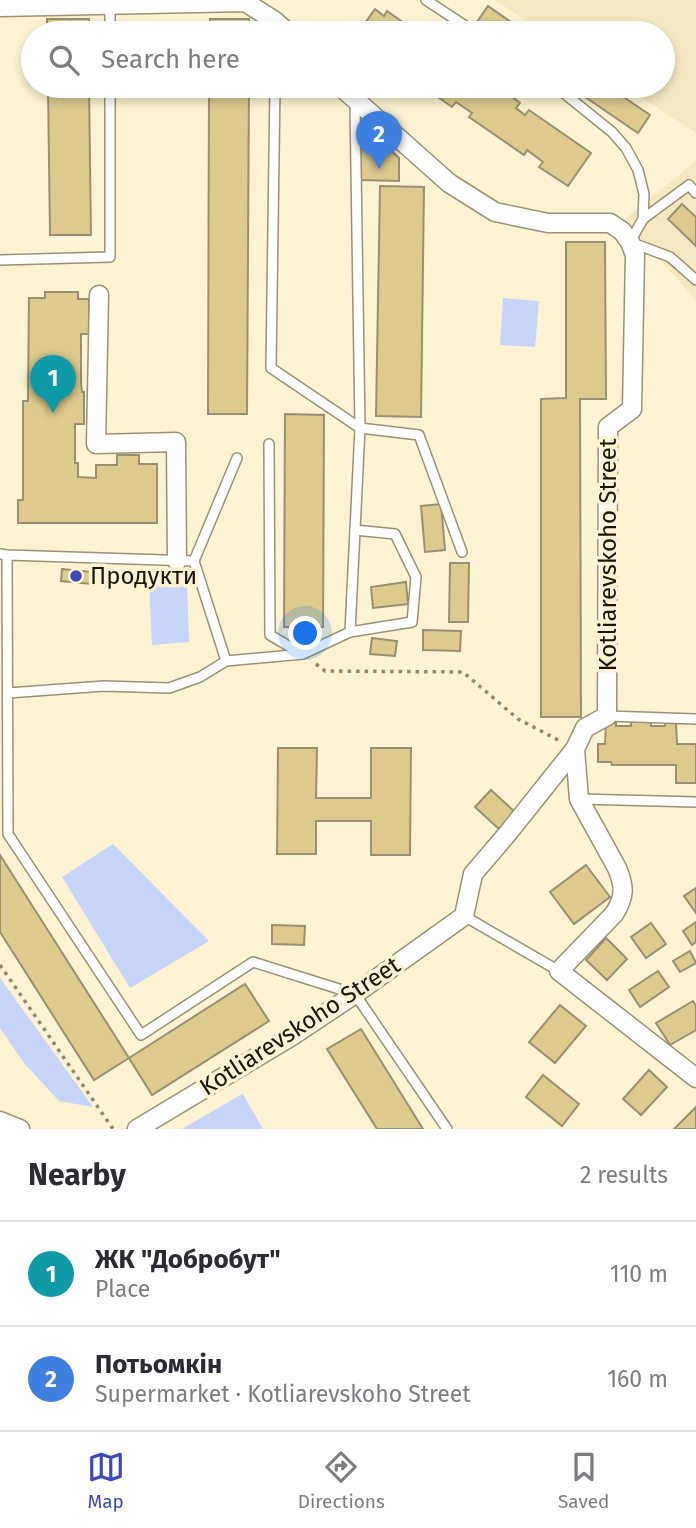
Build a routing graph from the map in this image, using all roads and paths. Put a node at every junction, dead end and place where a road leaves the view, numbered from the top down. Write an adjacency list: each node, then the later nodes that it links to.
1 (426, 0): 7 (lane)
2 (245, 1): 3 (street); 6 (street)
3 (110, 5): 4 (street); 5 (lane)
4 (0, 7)
5 (110, 21)
6 (269, 21)
7 (458, 21)
8 (110, 98): 16 (lane)
9 (275, 98): 19 (lane)
10 (352, 98): 12 (street)
11 (570, 98): 14 (lane)
12 (355, 101): 15 (street); 19 (lane)
13 (696, 193): 14 (lane)
14 (643, 219): 15 (lane)
15 (630, 242): 17 (lane); 30 (street, Kotliarevskoho Street)
16 (0, 260)
17 (696, 280)
18 (99, 295): 25 (street)
19 (360, 428): 22 (lane); 23 (lane)
20 (269, 444): 27 (lane)
21 (237, 458): 25 (lane)
22 (355, 530): 26 (lane); 26 (lane)
23 (462, 552)
24 (4, 554): 25 (lane); 29 (lane)
25 (186, 561): 28 (lane)
26 (350, 632): 27 (lane)
27 (303, 654): 28 (lane); 32 (path)
28 (226, 661): 29 (lane)
29 (8, 693): 38 (lane)
30 (607, 716): 31 (lane); 32 (street)
31 (696, 719)
32 (575, 749): 33 (street); 35 (street)
33 (579, 799): 34 (lane); 37 (street)
34 (696, 802)
35 (464, 916): 37 (lane); 38 (street, Kotliarevskoho Street)
36 (0, 965): 42 (path)
37 (559, 971): 39 (street)
38 (355, 994): 43 (street, Kotliarevskoho Street); 44 (lane)
39 (696, 1078)
40 (0, 1121): 41 (street)
41 (20, 1129)
42 (113, 1129)
43 (137, 1129)
44 (447, 1129)

